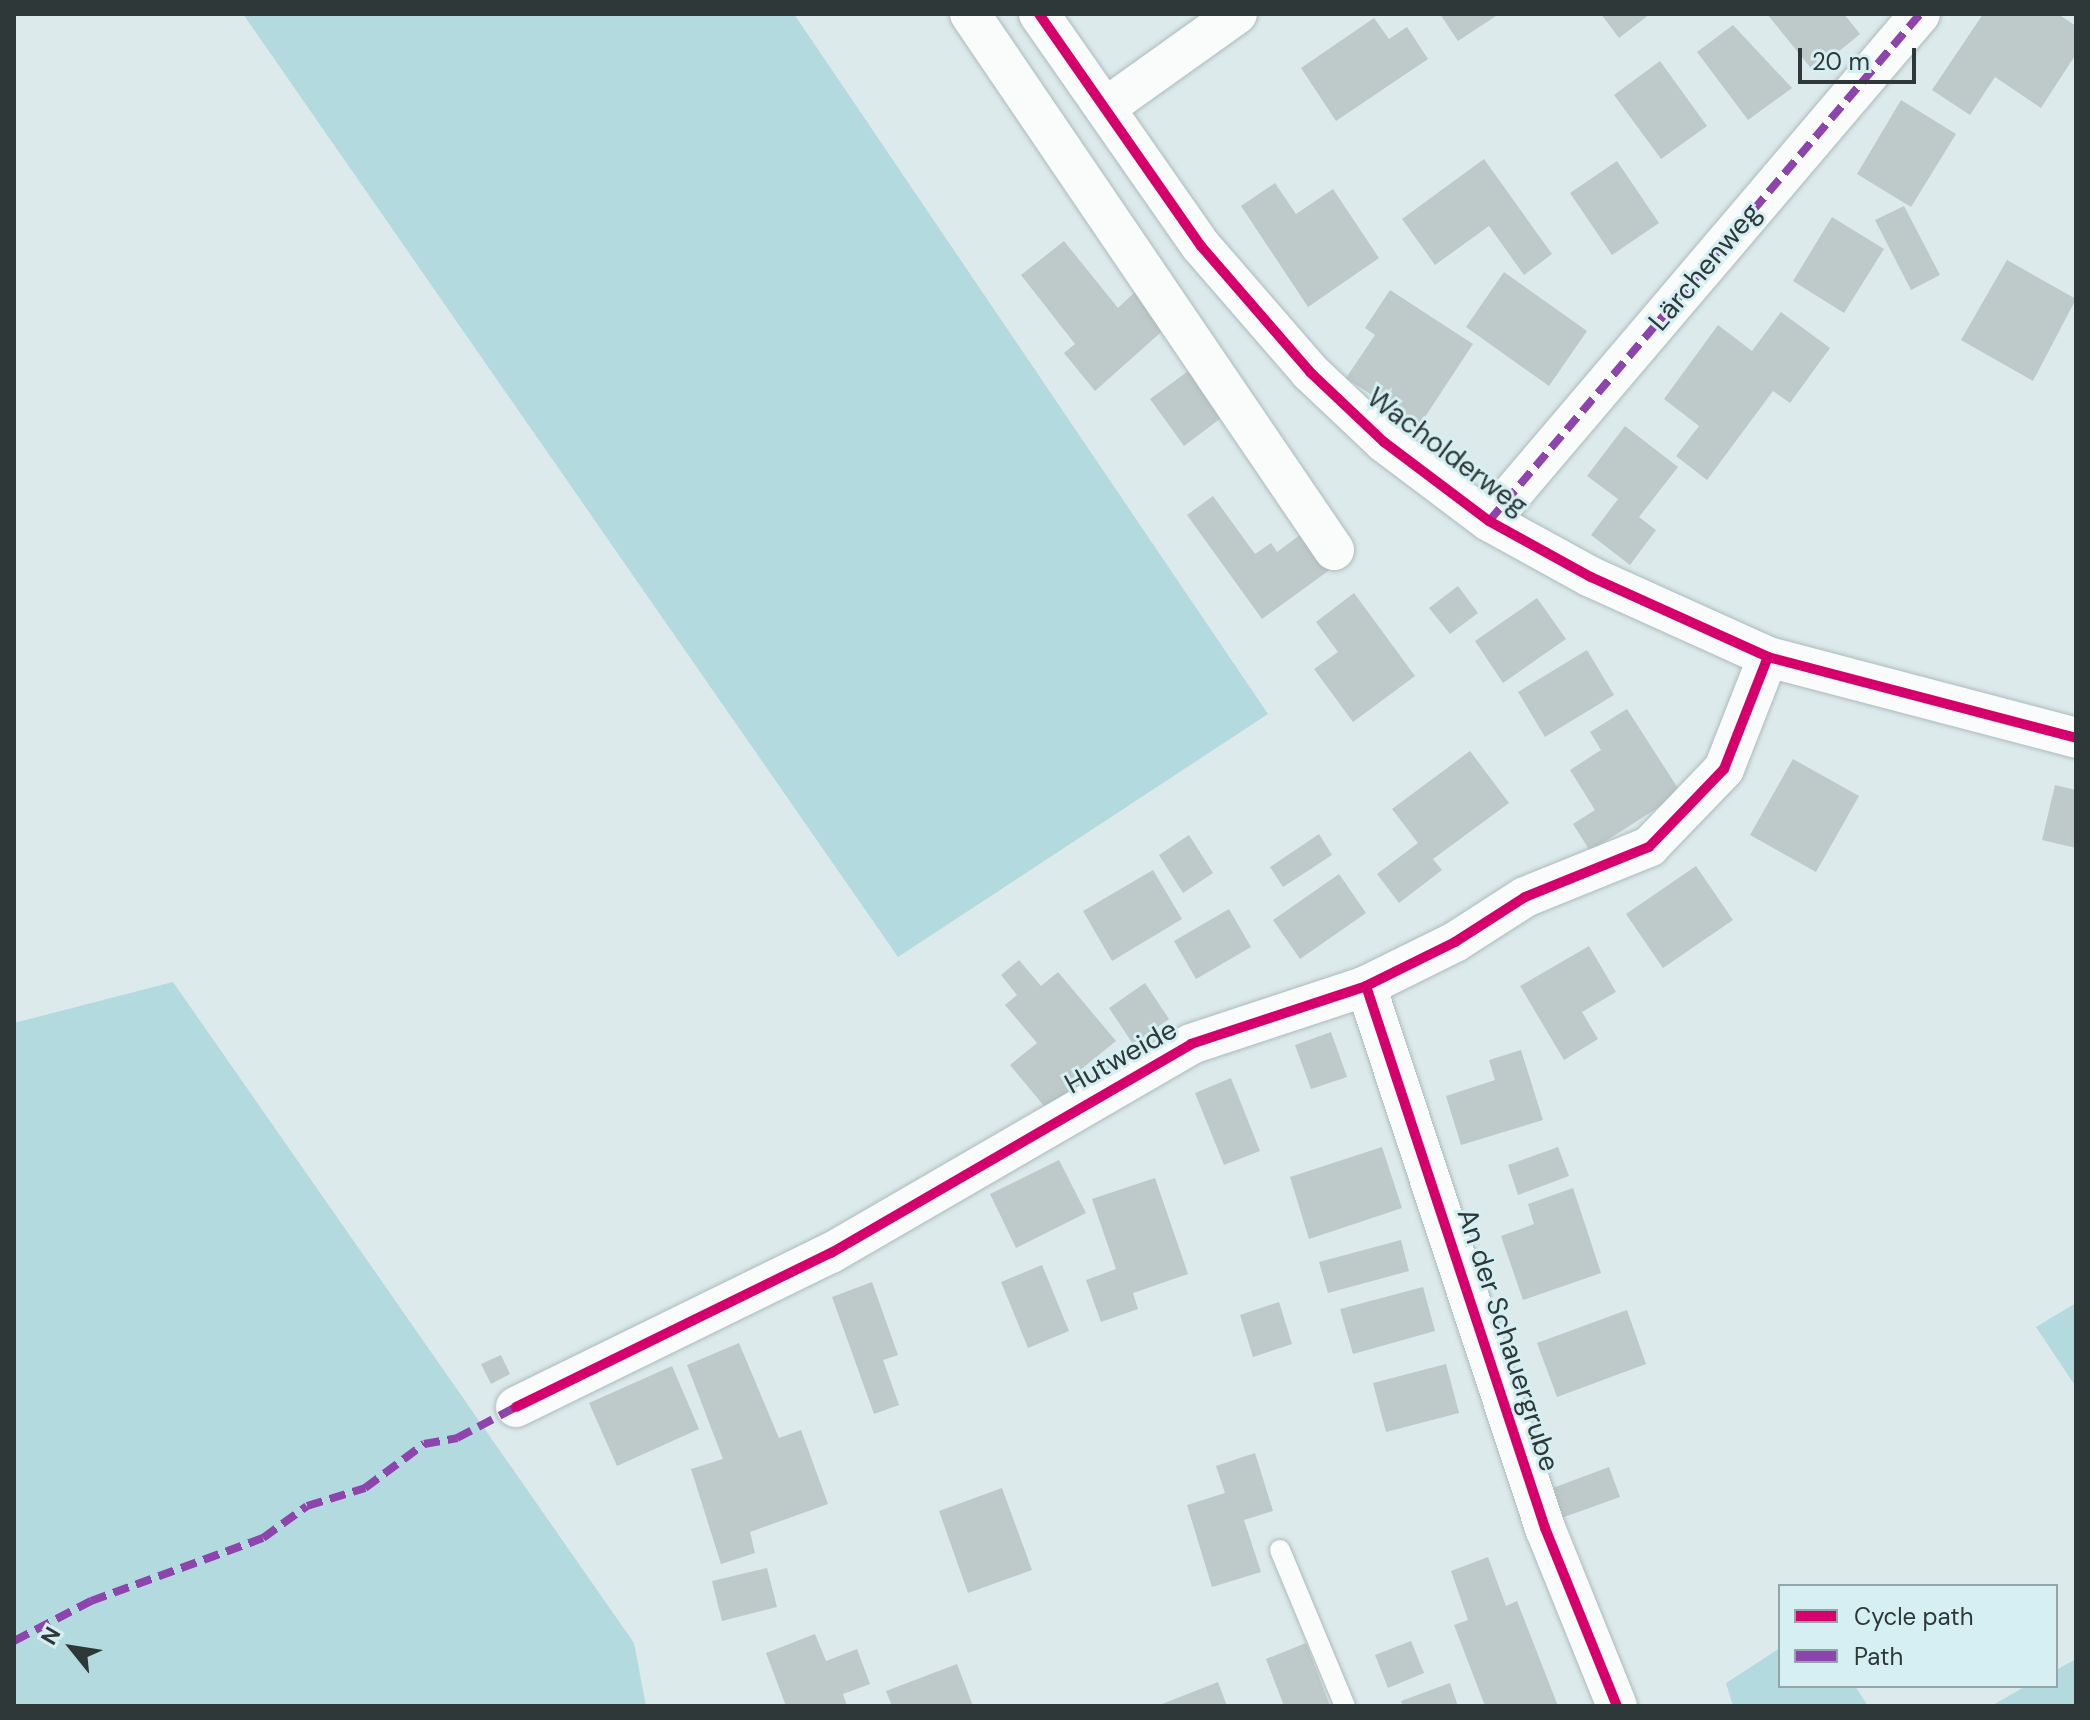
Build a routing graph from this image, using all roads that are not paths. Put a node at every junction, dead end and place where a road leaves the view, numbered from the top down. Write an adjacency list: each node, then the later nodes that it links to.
1 (970, 14): 7 (street)
2 (1039, 14): 5 (street, Wacholderweg)
3 (1237, 14): 5 (street)
4 (1920, 14): 6 (street, Lärchenweg)
5 (1105, 108): 6 (street, Wacholderweg)
6 (1489, 521): 8 (street, Wacholderweg)
7 (1334, 550)
8 (1768, 657): 9 (street, Wacholderweg); 10 (street, Hutweide)
9 (2076, 738)
10 (1366, 986): 11 (street, Hutweide); 14 (street, An der Schauergrube)
11 (516, 1407)
12 (1280, 1550): 13 (lane)
13 (1345, 1706)
14 (1617, 1706)

